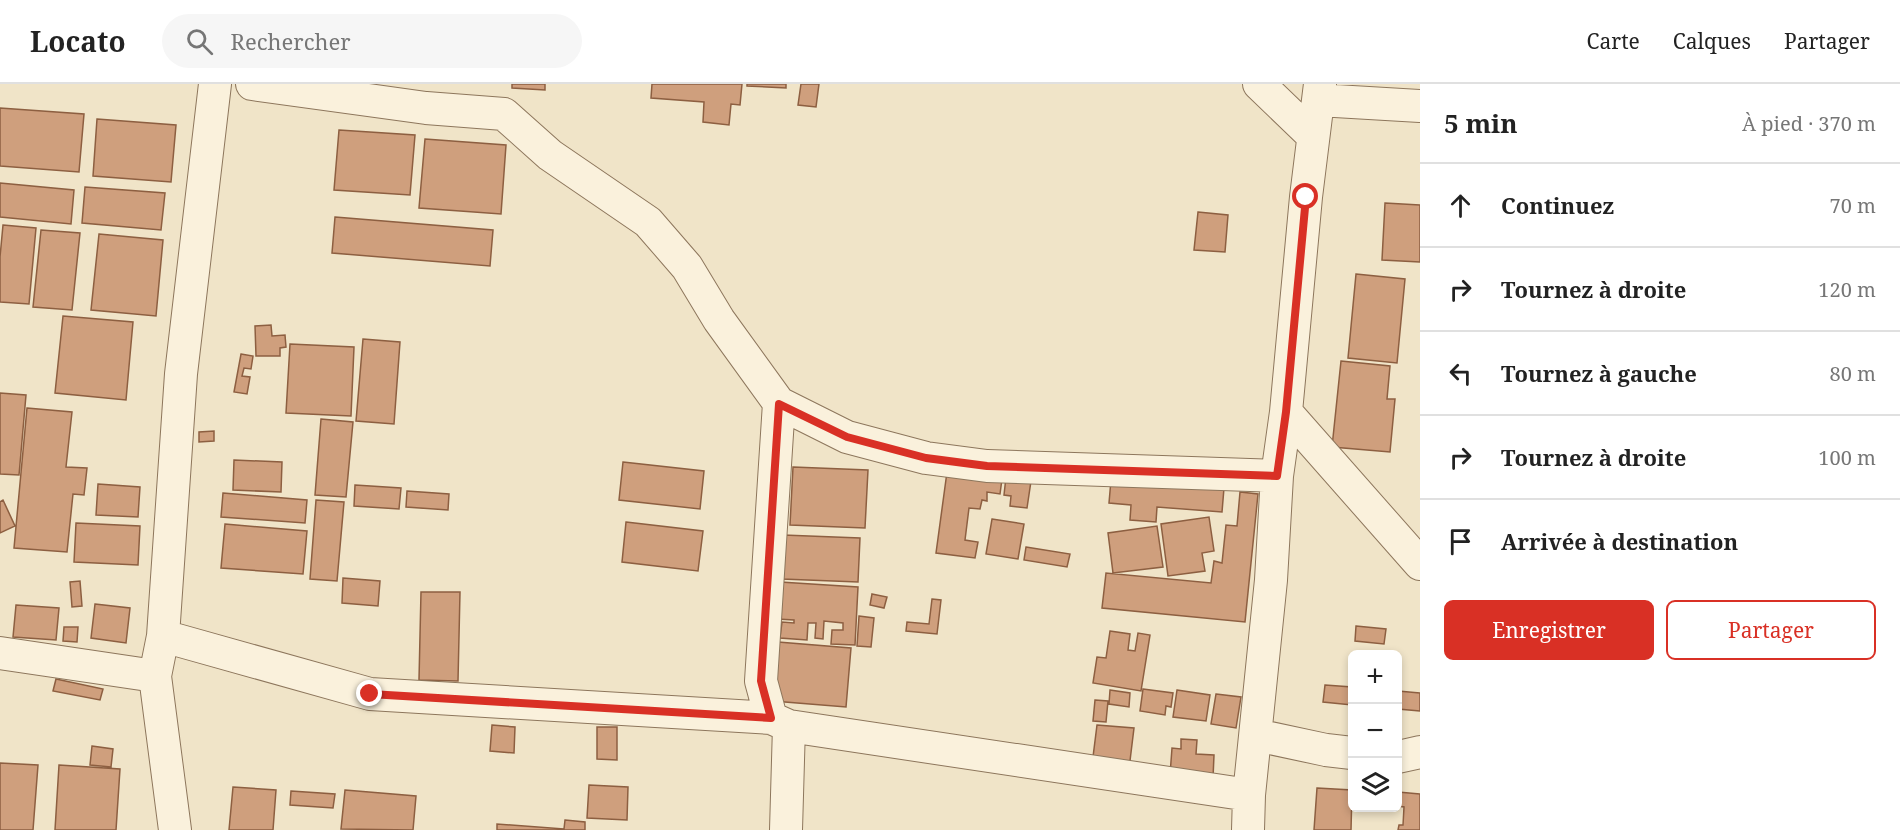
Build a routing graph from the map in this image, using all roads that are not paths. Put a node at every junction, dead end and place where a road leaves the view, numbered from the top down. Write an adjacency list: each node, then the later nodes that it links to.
1 (215, 84): 11 (street)
2 (252, 84): 7 (street)
3 (1259, 84): 6 (street)
4 (1319, 92): 5 (street); 6 (street)
5 (1420, 106)
6 (1313, 136): 8 (street)
7 (779, 404): 9 (street); 14 (street)
8 (1286, 412): 9 (street); 10 (street)
9 (1277, 476): 15 (street)
10 (1420, 564)
11 (163, 636): 13 (street); 14 (street)
12 (0, 653): 13 (street)
13 (155, 676): 20 (street)
14 (780, 722): 19 (street); 21 (street)
15 (1256, 735): 16 (street); 19 (street)
16 (1348, 752)
17 (1420, 752): 18 (street)
18 (1402, 756)
19 (1249, 795): 22 (street)
20 (175, 830)
21 (786, 830)
22 (1248, 830)

